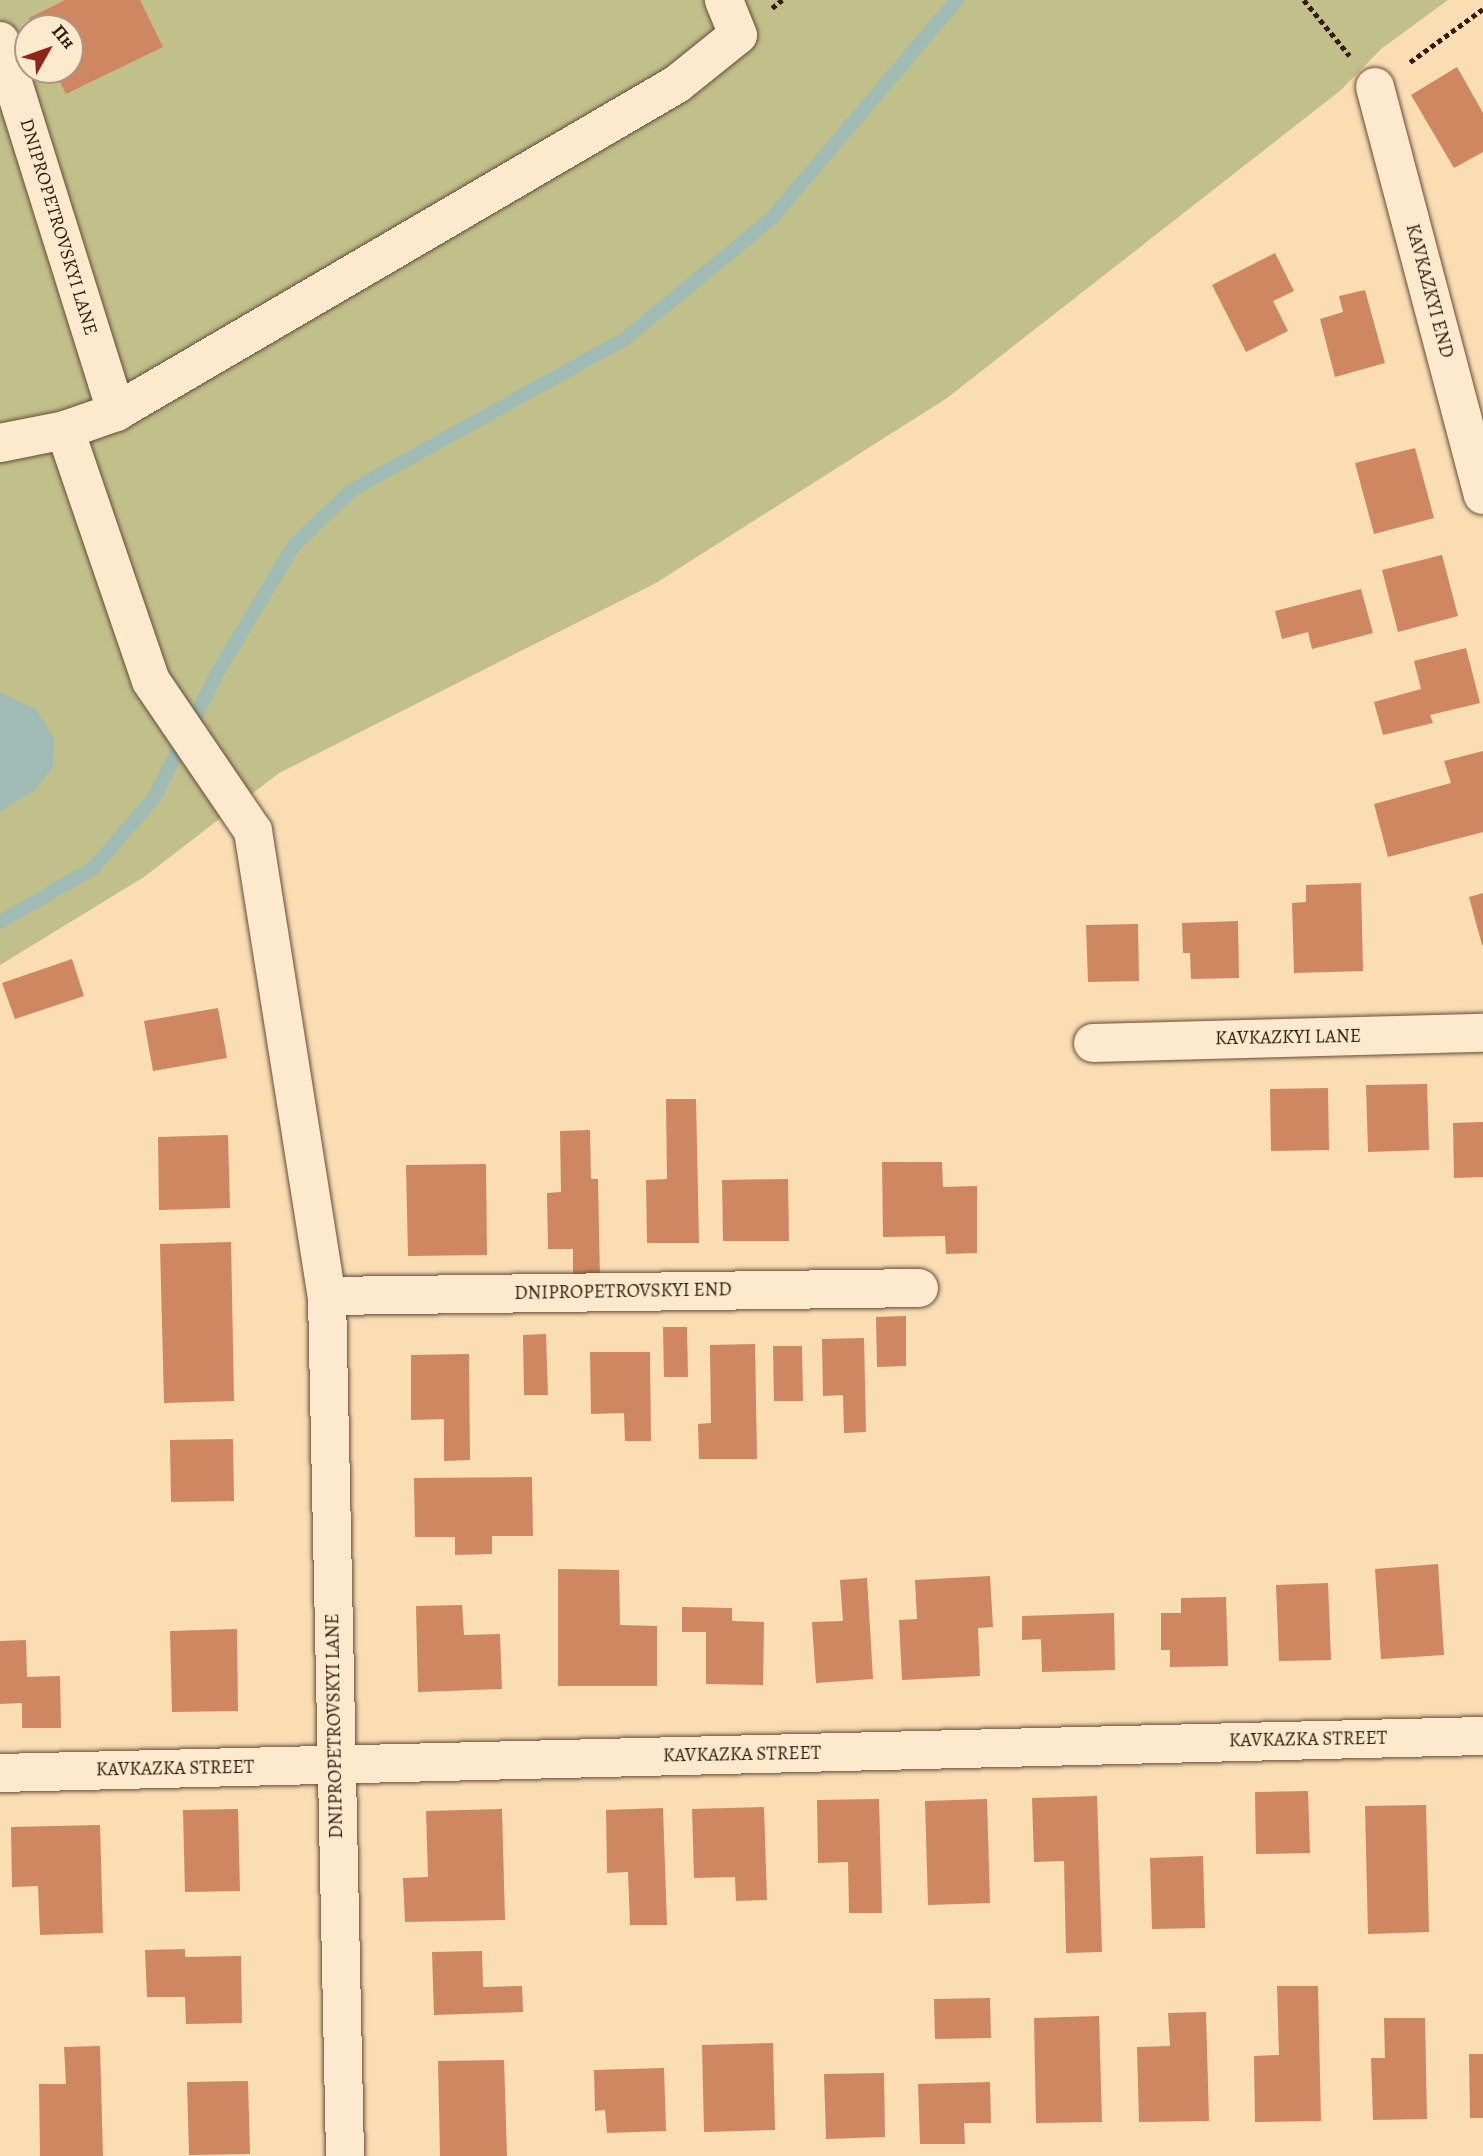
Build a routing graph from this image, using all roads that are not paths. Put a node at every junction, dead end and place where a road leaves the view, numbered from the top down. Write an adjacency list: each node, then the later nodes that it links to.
1 (724, 0): 4 (street)
2 (0, 41): 4 (street, DNIPROPETROVSKYI LANE)
3 (1375, 87): 7 (street, KAVKAZKYI END)
4 (116, 412): 5 (street)
5 (65, 429): 6 (street); 11 (street, DNIPROPETROVSKYI LANE)
6 (0, 443)
7 (1483, 495)
8 (1483, 1033): 9 (street, KAVKAZKYI LANE)
9 (1093, 1043)
10 (919, 1288): 11 (street, DNIPROPETROVSKYI END)
11 (327, 1296): 13 (street, DNIPROPETROVSKYI LANE)
12 (1483, 1736): 13 (street, KAVKAZKA STREET)
13 (335, 1765): 14 (street, KAVKAZKA STREET); 15 (street, DNIPROPETROVSKYI LANE)
14 (0, 1773)
15 (345, 2156)

